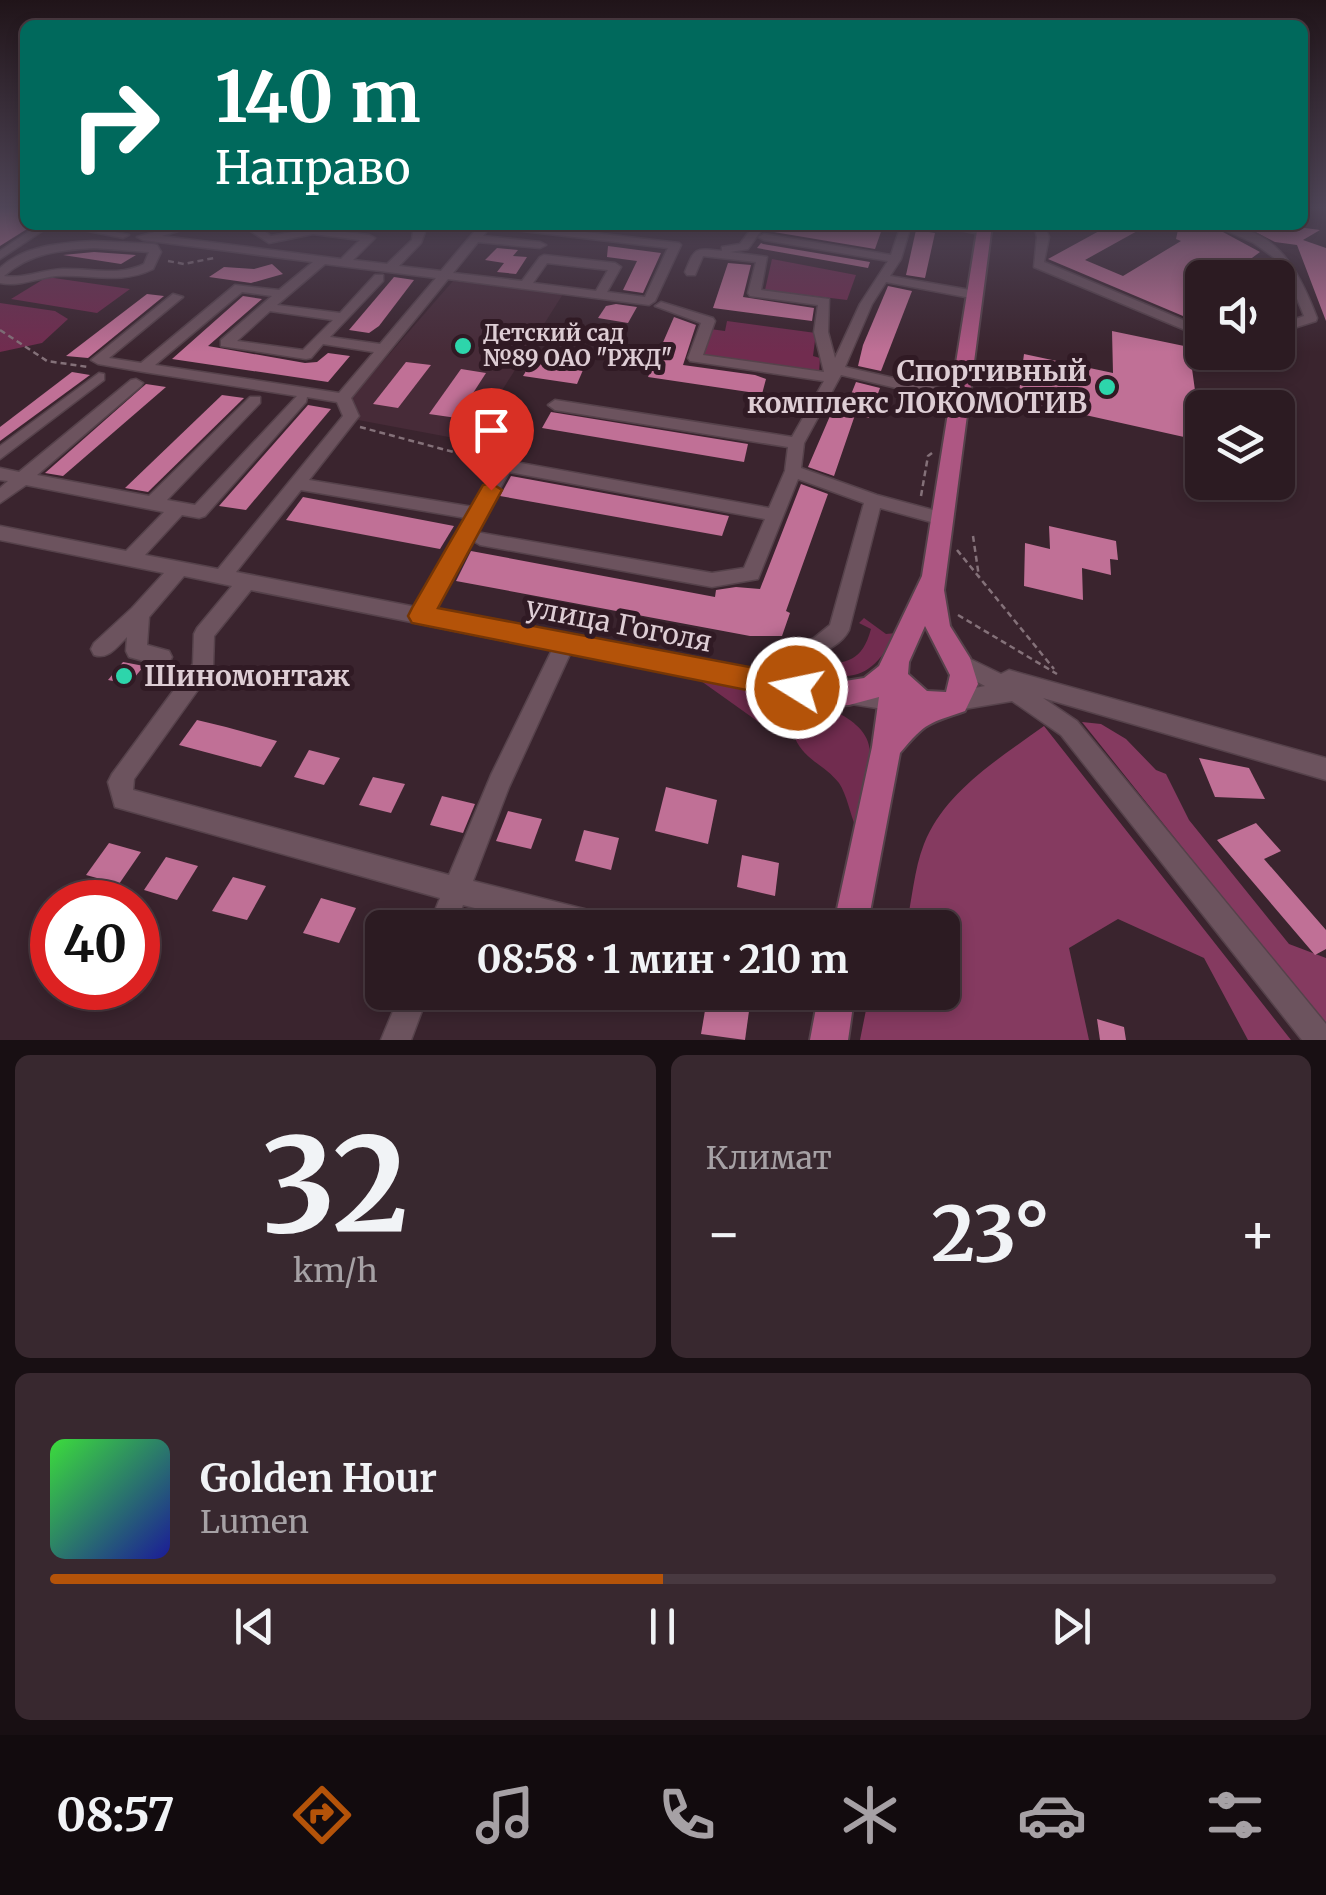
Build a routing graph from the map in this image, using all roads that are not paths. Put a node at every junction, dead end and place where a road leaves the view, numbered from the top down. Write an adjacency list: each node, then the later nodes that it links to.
1 (39, 255): 21 (street)
2 (154, 255): 21 (street)
3 (277, 255): 17 (street)
4 (352, 255): 18 (street)
5 (403, 255): 20 (street)
6 (462, 255): 22 (street)
7 (541, 255): 25 (street)
8 (554, 255): 28 (street)
9 (670, 255): 28 (street)
10 (697, 255): 19 (street)
11 (721, 255): 38 (street)
12 (874, 255): 16 (street)
13 (896, 255): 16 (street)
14 (981, 255): 27 (main road)
15 (1039, 255): 34 (street)
16 (895, 259): 24 (street)
17 (322, 260): 18 (street); 26 (street)
18 (344, 262): 20 (street)
19 (690, 272)
20 (384, 274): 22 (street); 32 (street)
21 (0, 277)
22 (443, 277): 25 (street); 36 (street)
23 (1295, 277): 33 (street)
24 (884, 278): 27 (street); 38 (street)
25 (524, 286): 28 (street)
26 (282, 294): 31 (street); 37 (street)
27 (976, 295): 40 (main road)
28 (599, 296)
29 (178, 298): 37 (street)
30 (660, 306): 38 (street)
31 (267, 307): 32 (street); 35 (street)
32 (343, 317): 35 (street)
33 (1295, 323)
34 (1185, 326)
35 (320, 340): 36 (street)
36 (384, 348): 39 (street)
37 (136, 372): 39 (street); 45 (street); 48 (street)
38 (835, 374): 40 (street); 44 (street)
39 (343, 398): 49 (street)
40 (960, 398): 56 (main road)
41 (301, 399): 53 (street)
42 (255, 400): 52 (street)
43 (554, 404): 44 (street)
44 (796, 444): 46 (street)
45 (0, 454)
46 (792, 472): 51 (street); 55 (street)
47 (0, 474): 48 (street)
48 (23, 478): 50 (street); 52 (street)
49 (297, 484): 54 (street); 62 (street)
50 (0, 497)
51 (873, 500): 56 (street); 72 (street)
52 (153, 503): 53 (street)
53 (178, 508): 59 (street)
54 (477, 514): 55 (street); 65 (street)
55 (775, 515): 58 (street)
56 (942, 518): 61 (main road)
57 (0, 533): 59 (street, улица Гоголя)
58 (480, 538)
59 (130, 559): 60 (street, улица Гоголя)
60 (179, 568): 62 (street, улица Гоголя); 64 (street)
61 (933, 576): 69 (main road); 70 (main road)
62 (222, 577): 63 (street, улица Гоголя)
63 (246, 582): 65 (street, улица Гоголя); 78 (street)
64 (139, 614): 67 (street); 68 (street)
65 (421, 616): 66 (street, улица Гоголя)
66 (565, 644): 72 (street, улица Гоголя); 78 (street)
67 (102, 649)
68 (162, 657)
69 (959, 662): 70 (main road); 71 (street); 73 (street); 75 (main road)
70 (895, 675): 74 (main road); 75 (main road); 76 (main road)
71 (1055, 681): 73 (street); 77 (street)
72 (797, 688): 74 (street, улица Гоголя)
73 (1015, 690): 75 (street); 86 (street)
74 (830, 694): 76 (street, улица Гоголя)
75 (945, 703): 76 (main road)
76 (887, 745): 81 (main road)
77 (1326, 769)
78 (456, 890): 79 (street); 80 (street)
79 (448, 910)
80 (536, 910)
81 (854, 910)
82 (408, 1010): 84 (street)
83 (834, 1010): 85 (main road)
84 (396, 1040)
85 (829, 1040)
86 (1320, 1040)

